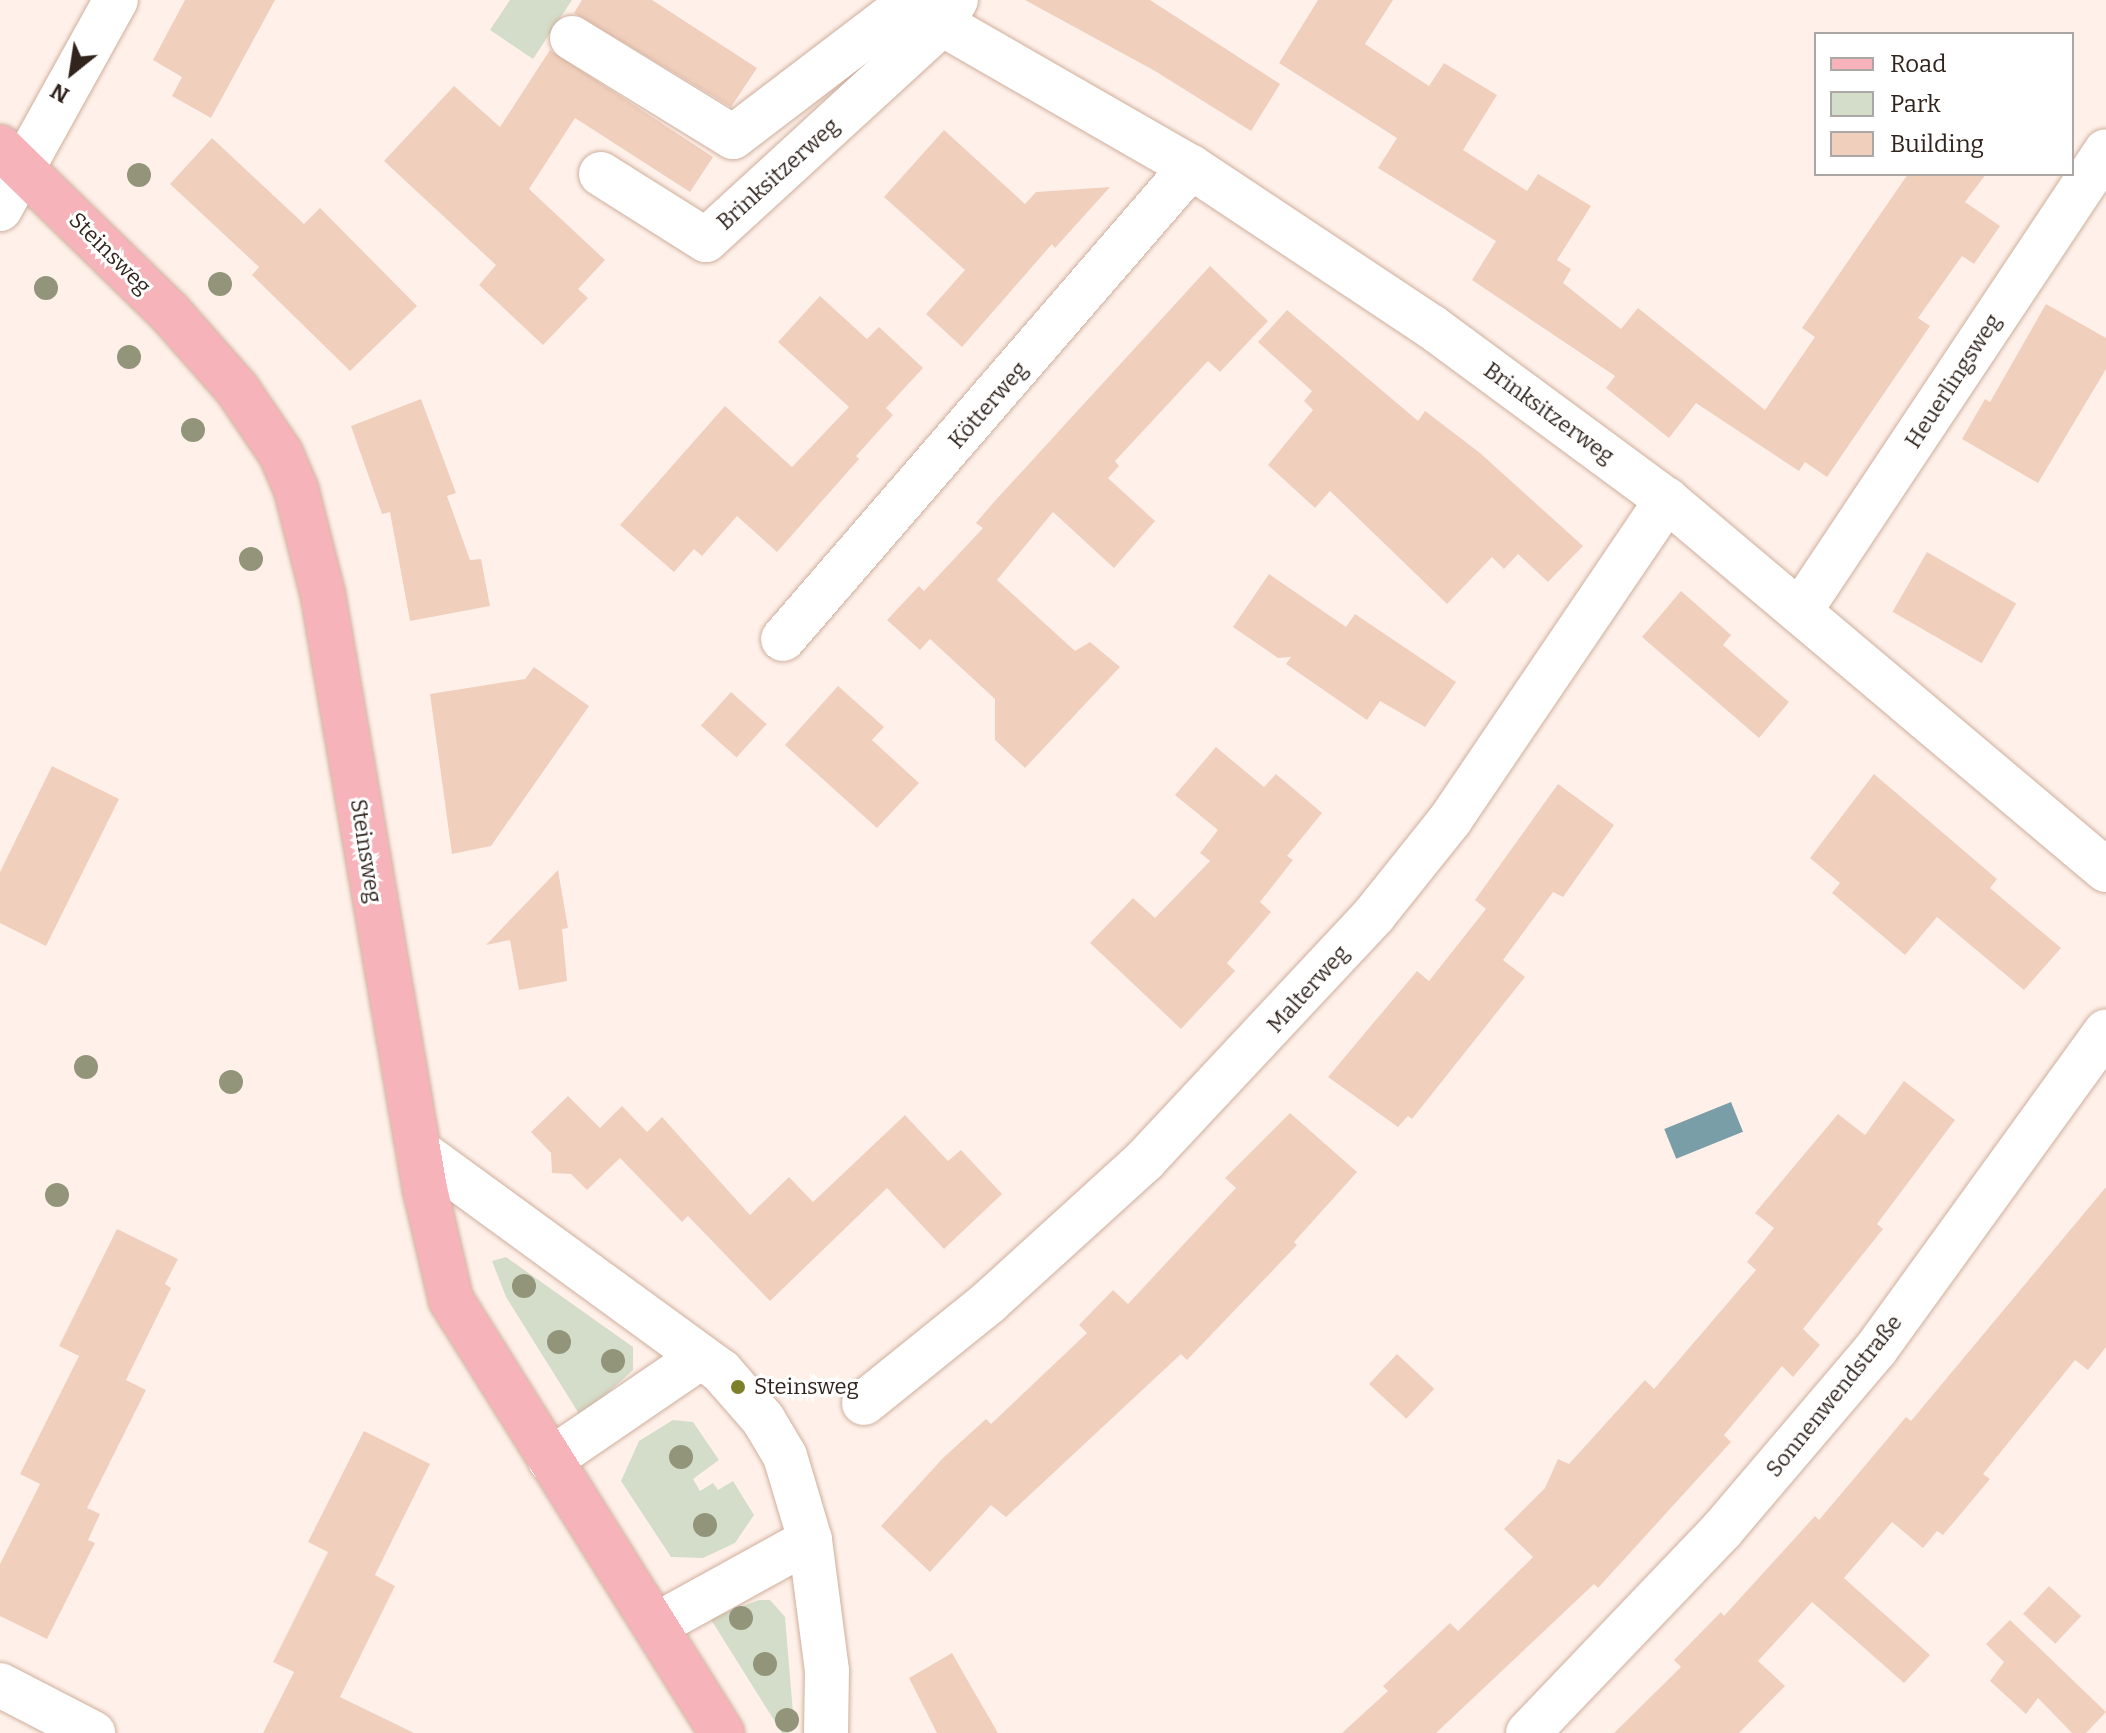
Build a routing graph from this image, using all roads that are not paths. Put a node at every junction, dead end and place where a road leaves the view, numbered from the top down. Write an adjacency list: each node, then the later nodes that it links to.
1 (116, 0): 5 (street)
2 (944, 5): 3 (street); 6 (street, Brinksitzerweg); 7 (street, Brinksitzerweg)
3 (572, 38)
4 (2106, 151): 10 (street, Heuerlingsweg)
5 (11, 157): 8 (street); 14 (main road, Steinsweg)
6 (1191, 167): 9 (street, Brinksitzerweg); 11 (street, Kötterweg)
7 (601, 174)
8 (0, 209)
9 (1667, 500): 10 (street, Brinksitzerweg); 16 (street, Malterweg)
10 (1800, 611): 12 (street, Brinksitzerweg)
11 (783, 639)
12 (2106, 870)
13 (2106, 1031): 24 (street, Sonnenwendstraße)
14 (419, 1151): 15 (street); 17 (main road, Steinsweg)
15 (701, 1357): 17 (street); 18 (street)
16 (864, 1403)
17 (550, 1460): 19 (main road, Steinsweg)
18 (810, 1540): 19 (street); 23 (street)
19 (656, 1625): 22 (main road, Steinsweg)
20 (0, 1685): 21 (street)
21 (93, 1733)
22 (722, 1733)
23 (826, 1733)
24 (1528, 1733)

